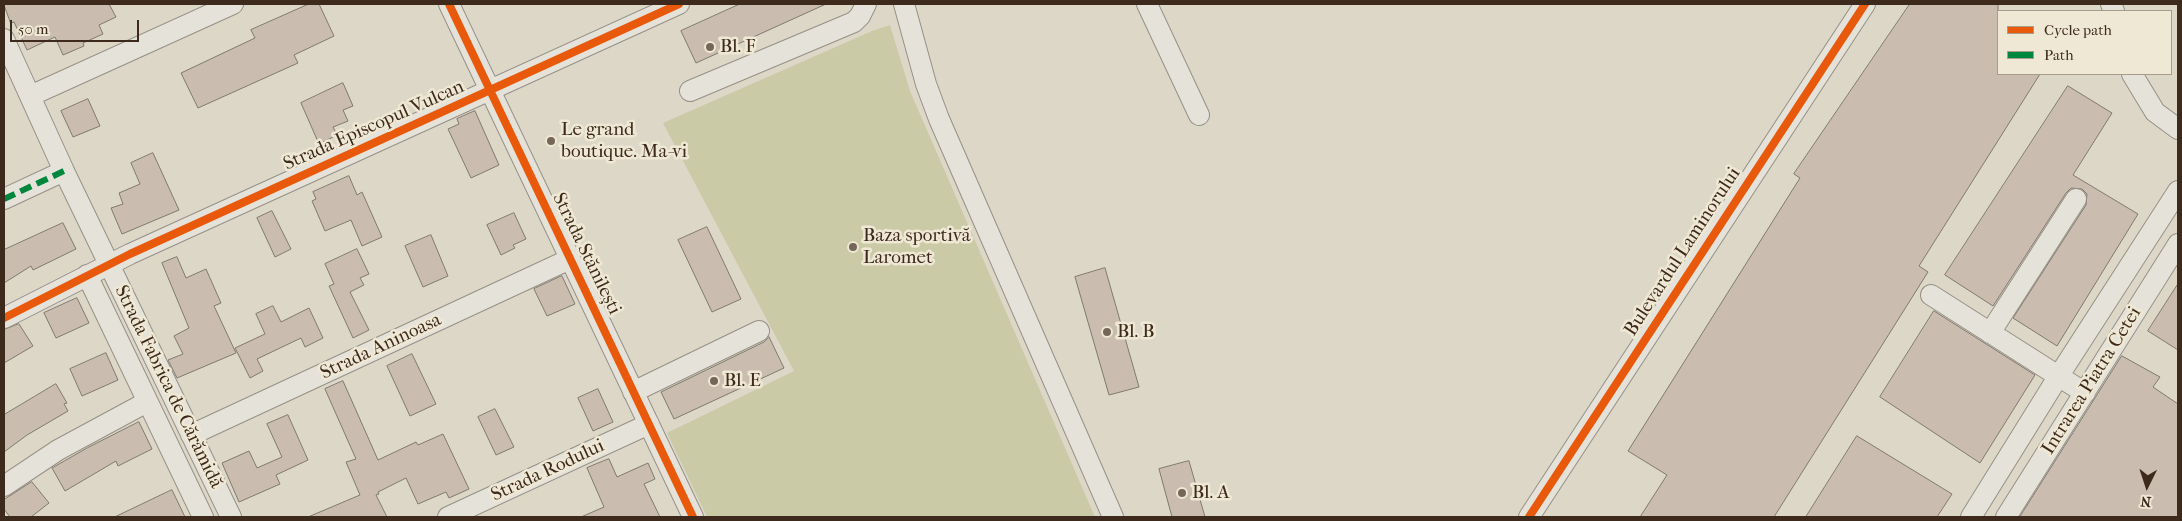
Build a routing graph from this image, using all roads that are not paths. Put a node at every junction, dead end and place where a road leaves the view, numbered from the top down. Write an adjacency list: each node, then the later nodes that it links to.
1 (233, 4): 12 (street)
2 (449, 4): 11 (street, Strada Stănilești)
3 (679, 4): 11 (street, Strada Episcopul Vulcan)
4 (866, 4): 10 (street)
5 (904, 4): 38 (street)
6 (1147, 4): 13 (street)
7 (1864, 4): 39 (street, Bulevardul Laminorului)
8 (4, 39): 12 (street, Strada Fabrica de Cărămidă)
9 (2133, 75): 14 (street)
10 (690, 90)
11 (489, 91): 20 (street, Strada Stănilești); 21 (street, Strada Episcopul Vulcan)
12 (30, 96): 15 (street, Strada Fabrica de Cărămidă)
13 (1199, 115)
14 (2178, 129)
15 (64, 171): 17 (street); 21 (street, Strada Fabrica de Cărămidă)
16 (2178, 191): 27 (street)
17 (4, 198)
18 (2076, 199): 26 (street)
19 (2178, 244): 29 (street, Intrarea Piatra Cetei)
20 (570, 259): 28 (street, Strada Stănilești); 32 (street, Strada Aninoasa)
21 (109, 265): 22 (street, Strada Episcopul Vulcan); 32 (street, Strada Fabrica de Cărămidă)
22 (87, 275): 24 (street, Strada Episcopul Vulcan); 30 (street, Strada Fabrica de Cărămidă)
23 (1930, 295): 26 (street)
24 (4, 318)
25 (760, 331): 28 (street)
26 (1990, 333): 27 (street)
27 (2058, 377): 29 (street); 40 (street)
28 (633, 392): 31 (street, Strada Stănilești)
29 (2084, 393): 41 (street, Intrarea Piatra Cetei)
30 (147, 402): 33 (street); 34 (street, Strada Fabrica de Cărămidă)
31 (649, 424): 36 (street, Strada Rodului); 37 (street, Strada Stănilești)
32 (191, 435): 35 (street, Strada Fabrica de Cărămidă)
33 (4, 486)
34 (203, 517)
35 (231, 517)
36 (448, 517)
37 (693, 517)
38 (1113, 517)
39 (1529, 517)
40 (1971, 517)
41 (2006, 517)

